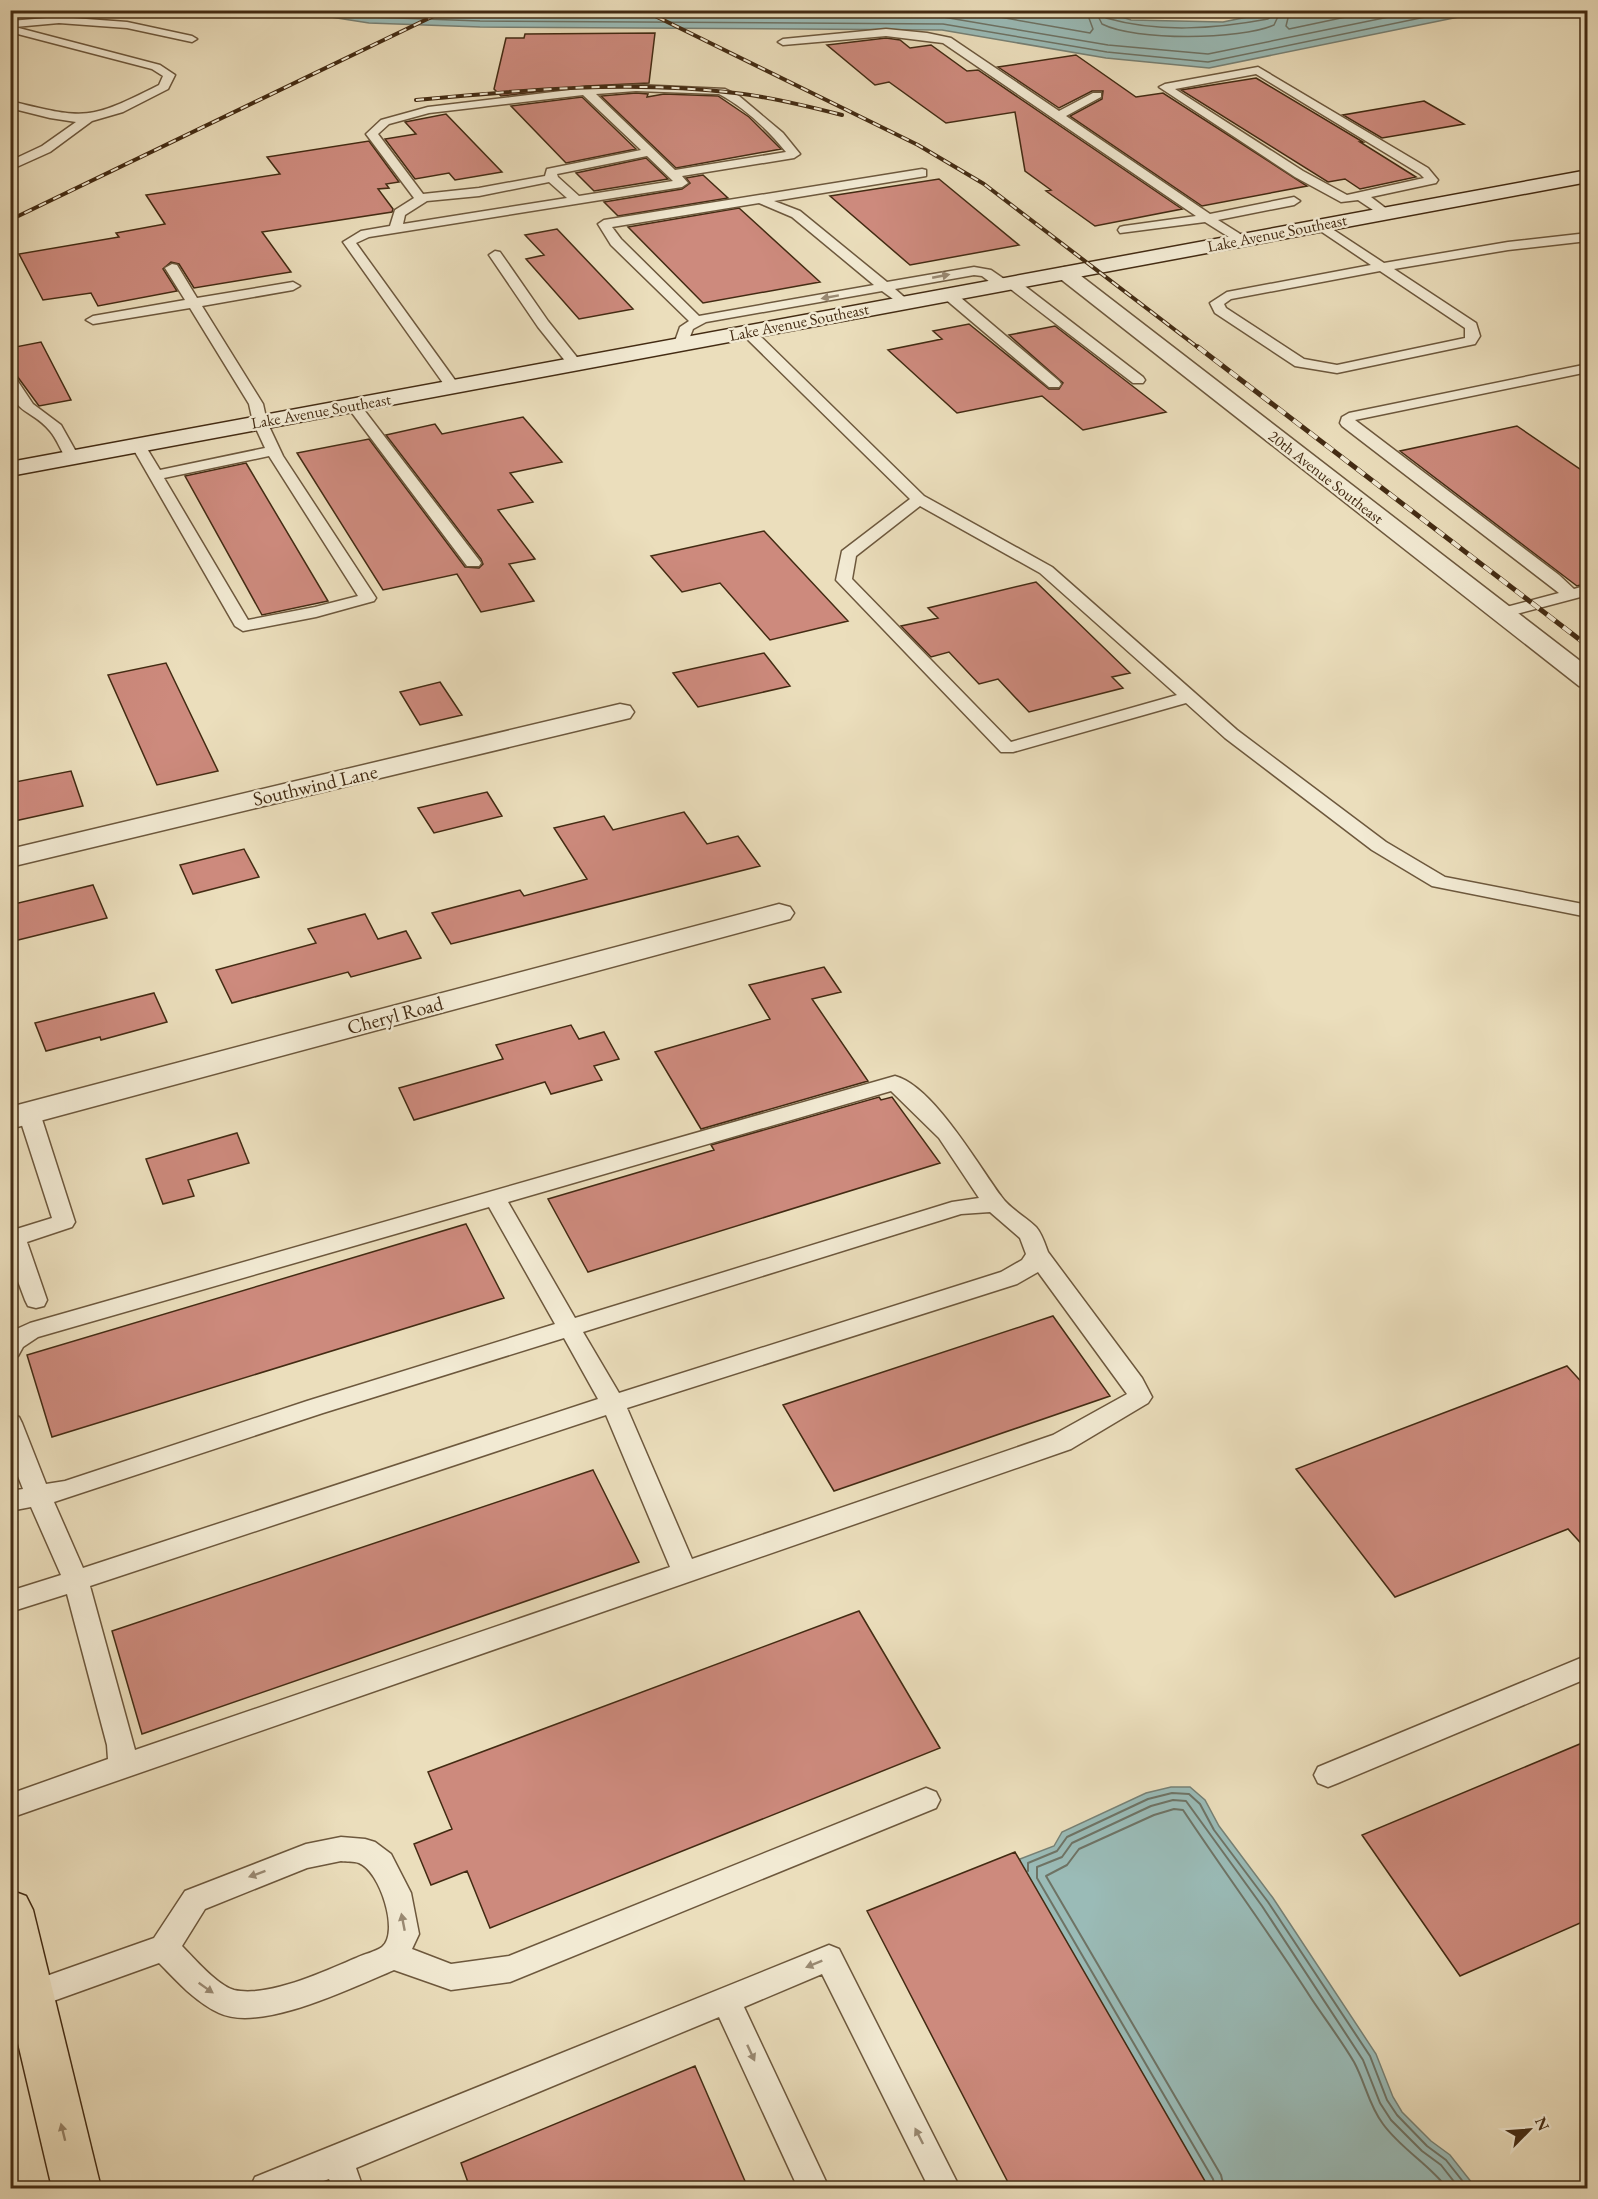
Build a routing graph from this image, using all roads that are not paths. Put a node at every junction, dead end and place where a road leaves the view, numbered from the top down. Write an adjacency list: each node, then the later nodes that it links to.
1 (10, 24): 3 (lane)
2 (10, 30): 9 (lane)
3 (192, 39)
4 (783, 42): 8 (lane)
5 (586, 91): 10 (lane); 13 (lane); 17 (lane)
6 (1097, 95): 8 (lane)
7 (10, 105): 9 (lane)
8 (1058, 116): 22 (lane)
9 (89, 118): 11 (lane)
10 (648, 152): 13 (lane); 15 (lane)
11 (10, 166)
12 (922, 173): 19 (lane)
13 (672, 174): 18 (lane)
14 (1587, 176): 21 (street, Lake Avenue Southeast)
15 (552, 178): 17 (lane); 18 (lane)
16 (1360, 196): 16 (lane); 21 (lane)
17 (425, 197): 24 (lane)
18 (575, 199): 24 (lane)
19 (760, 199): 34 (lane); 40 (lane)
20 (1294, 201): 22 (lane)
21 (1386, 213): 23 (street, Lake Avenue Southeast)
22 (1207, 218): 25 (lane); 27 (lane)
23 (1320, 225): 27 (street, Lake Avenue Southeast); 29 (lane)
24 (395, 230): 51 (lane)
25 (1124, 230)
26 (1587, 237): 29 (lane)
27 (1240, 240): 31 (street, Lake Avenue Southeast)
28 (495, 255): 44 (lane)
29 (1382, 267): 29 (lane)
30 (172, 268): 36 (lane)
31 (1065, 273): 32 (street, Lake Avenue Southeast); 63 (street, 20th Avenue Southeast)
32 (1008, 284): 34 (lane, one-way to 32); 35 (street, Lake Avenue Southeast); 48 (lane)
33 (293, 286): 36 (lane)
34 (884, 287): 37 (lane); 38 (lane, one-way to 38)
35 (949, 295): 37 (street, Lake Avenue Southeast); 49 (lane)
36 (193, 303): 39 (lane); 53 (lane)
37 (904, 303): 41 (street, Lake Avenue Southeast)
38 (776, 307): 40 (lane); 41 (lane)
39 (93, 320)
40 (697, 321): 43 (lane)
41 (792, 324): 42 (street, Lake Avenue Southeast)
42 (748, 332): 43 (street, Lake Avenue Southeast); 59 (lane)
43 (681, 344): 44 (street, Lake Avenue Southeast)
44 (575, 364): 51 (street, Lake Avenue Southeast)
45 (1587, 368): 46 (lane)
46 (1553, 375): 50 (lane); 62 (lane)
47 (10, 380): 56 (lane)
48 (1138, 380)
49 (1054, 384)
50 (1587, 384)
51 (453, 387): 52 (street, Lake Avenue Southeast)
52 (353, 405): 53 (street, Lake Avenue Southeast); 60 (lane)
53 (260, 422): 54 (street, Lake Avenue Southeast); 55 (lane)
54 (138, 445): 56 (street, Lake Avenue Southeast); 58 (lane)
55 (274, 452): 58 (lane); 58 (lane)
56 (72, 457): 57 (street, Lake Avenue Southeast)
57 (10, 468)
58 (155, 475)
59 (919, 499): 65 (lane); 65 (lane)
60 (473, 563)
61 (1587, 590): 62 (lane)
62 (1570, 594): 63 (lane)
63 (1501, 613): 64 (street, 20th Avenue Southeast)
64 (1587, 680)
65 (1189, 697): 68 (lane)
66 (620, 712): 67 (street, Southwind Lane)
67 (10, 858)
68 (1587, 910)
69 (778, 913): 70 (street, Cheryl Road)
70 (20, 1115): 74 (lane)
71 (495, 1199): 72 (lane); 75 (lane); 76 (lane)
72 (995, 1203): 73 (lane); 75 (lane)
73 (1038, 1255): 77 (lane); 81 (lane)
74 (36, 1300)
75 (570, 1329): 77 (lane); 79 (lane)
76 (10, 1350)
77 (613, 1404): 81 (lane); 82 (lane)
78 (10, 1423): 79 (lane)
79 (38, 1496): 80 (lane); 82 (lane)
80 (10, 1501)
81 (685, 1572): 85 (lane)
82 (76, 1581): 83 (lane); 85 (lane)
83 (10, 1602)
84 (1587, 1666): 86 (lane)
85 (122, 1766): 88 (lane)
86 (1328, 1776)
87 (927, 1800): 91 (lane)
88 (10, 1806)
89 (10, 1910): 92 (main road)
90 (164, 1948): 91 (lane, one-way to 91); 91 (lane, one-way to 90); 92 (lane)
91 (393, 1956)
92 (21, 1988): 95 (main road, one-way to 92)
93 (726, 2000): 94 (lane); 98 (lane, one-way to 98); 99 (lane, one-way to 93)
94 (338, 2160): 96 (lane); 97 (lane)
95 (77, 2188)
96 (267, 2188)
97 (348, 2188)
98 (814, 2188)
99 (945, 2188)

